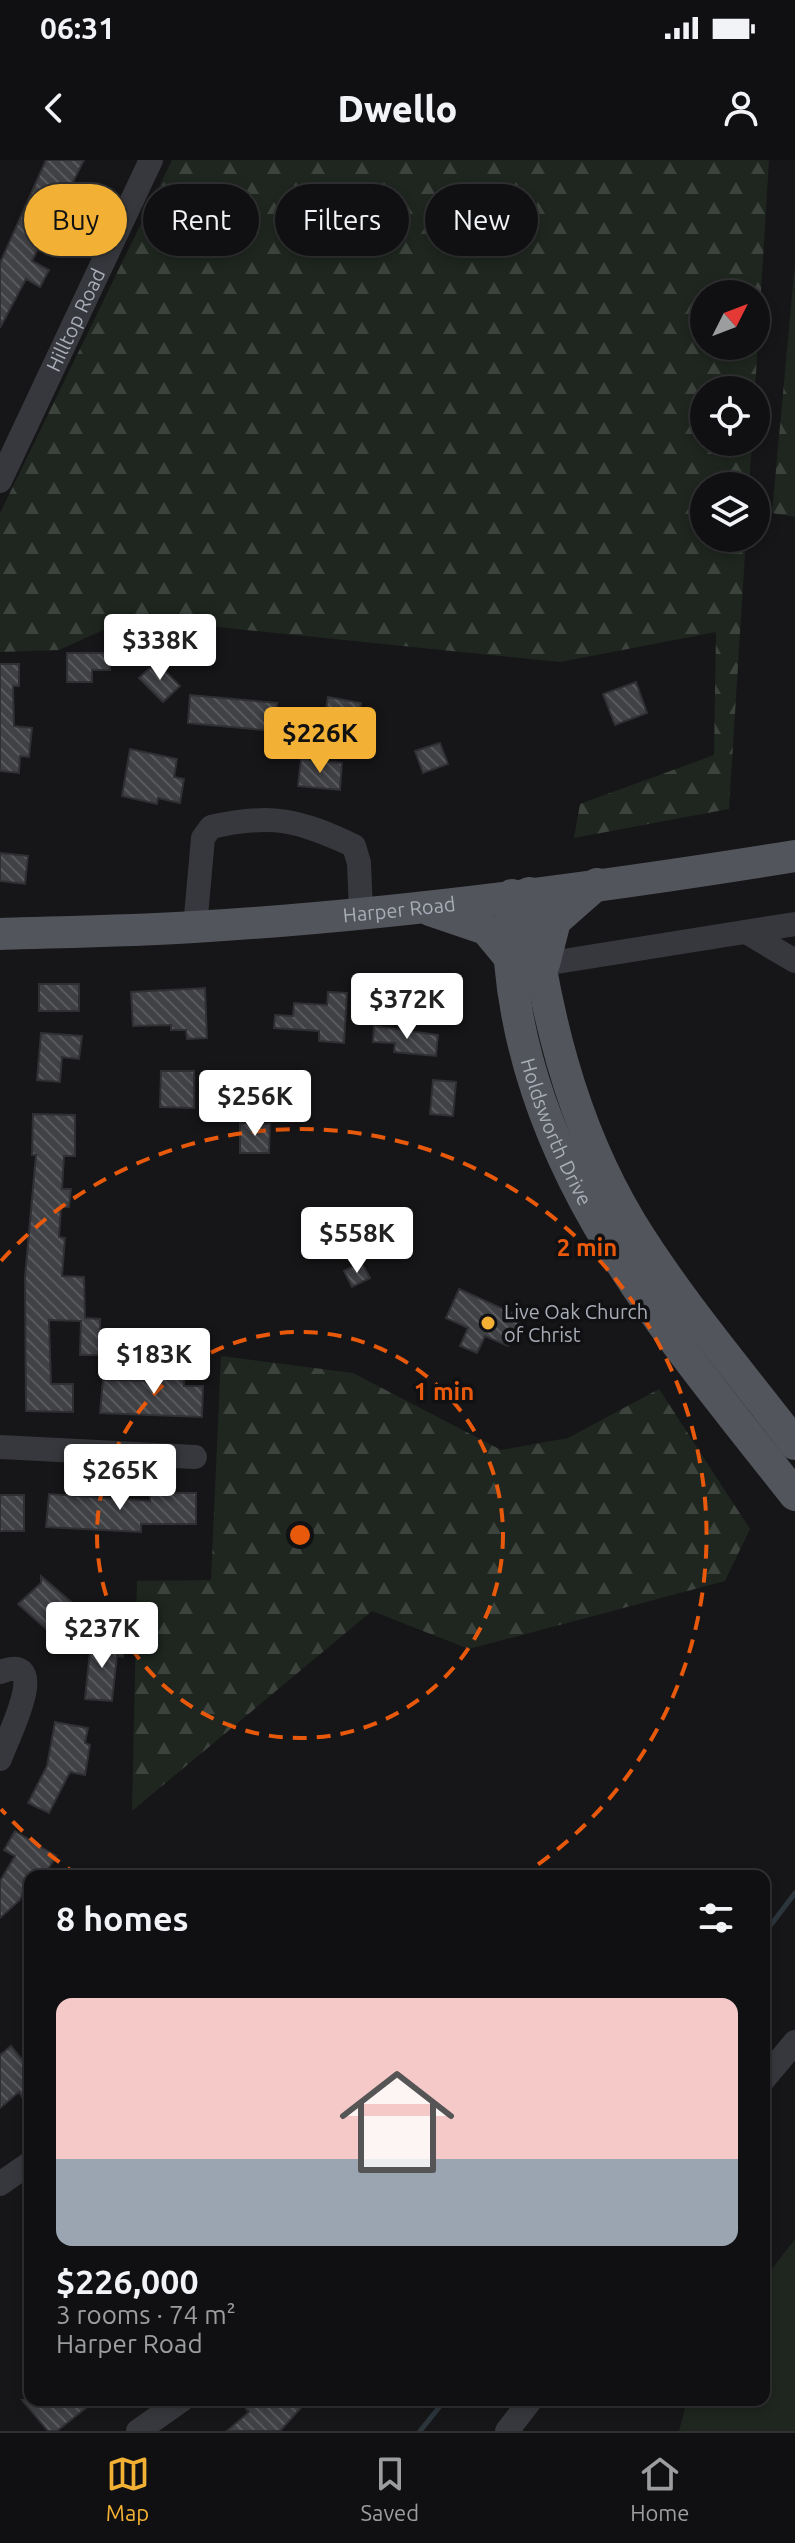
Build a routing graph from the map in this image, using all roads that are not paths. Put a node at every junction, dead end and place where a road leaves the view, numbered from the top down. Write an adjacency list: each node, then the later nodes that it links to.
1 (151, 160): 2 (street, Hilltop Road)
2 (0, 481)
3 (795, 856): 4 (main road, Harper Road)
4 (597, 884): 5 (main road, Harper Road); 13 (main road)
5 (520, 894): 6 (main road, Harper Road); 13 (main road, Holdsworth Drive)
6 (417, 906): 7 (main road, Harper Road); 13 (main road)
7 (361, 912): 9 (main road, Harper Road); 9 (street)
8 (795, 924): 10 (street)
9 (195, 927): 11 (main road, Harper Road)
10 (746, 932): 12 (street); 13 (street)
11 (0, 934)
12 (795, 961)
13 (533, 967): 14 (main road, Holdsworth Drive); 15 (main road, Holdsworth Drive)
14 (675, 1289): 15 (street); 16 (main road, Holdsworth Drive)
15 (650, 1309): 19 (main road, Holdsworth Drive)
16 (795, 1444)
17 (0, 1447): 18 (street)
18 (195, 1457)
19 (795, 1495)
20 (0, 1672): 21 (street)
21 (0, 1759)
22 (795, 2042): 23 (street)
23 (770, 2072)
24 (24, 2167): 25 (street)
25 (0, 2184)
26 (173, 2406): 28 (street)
27 (526, 2406): 29 (street)
28 (138, 2431)
29 (507, 2431)

